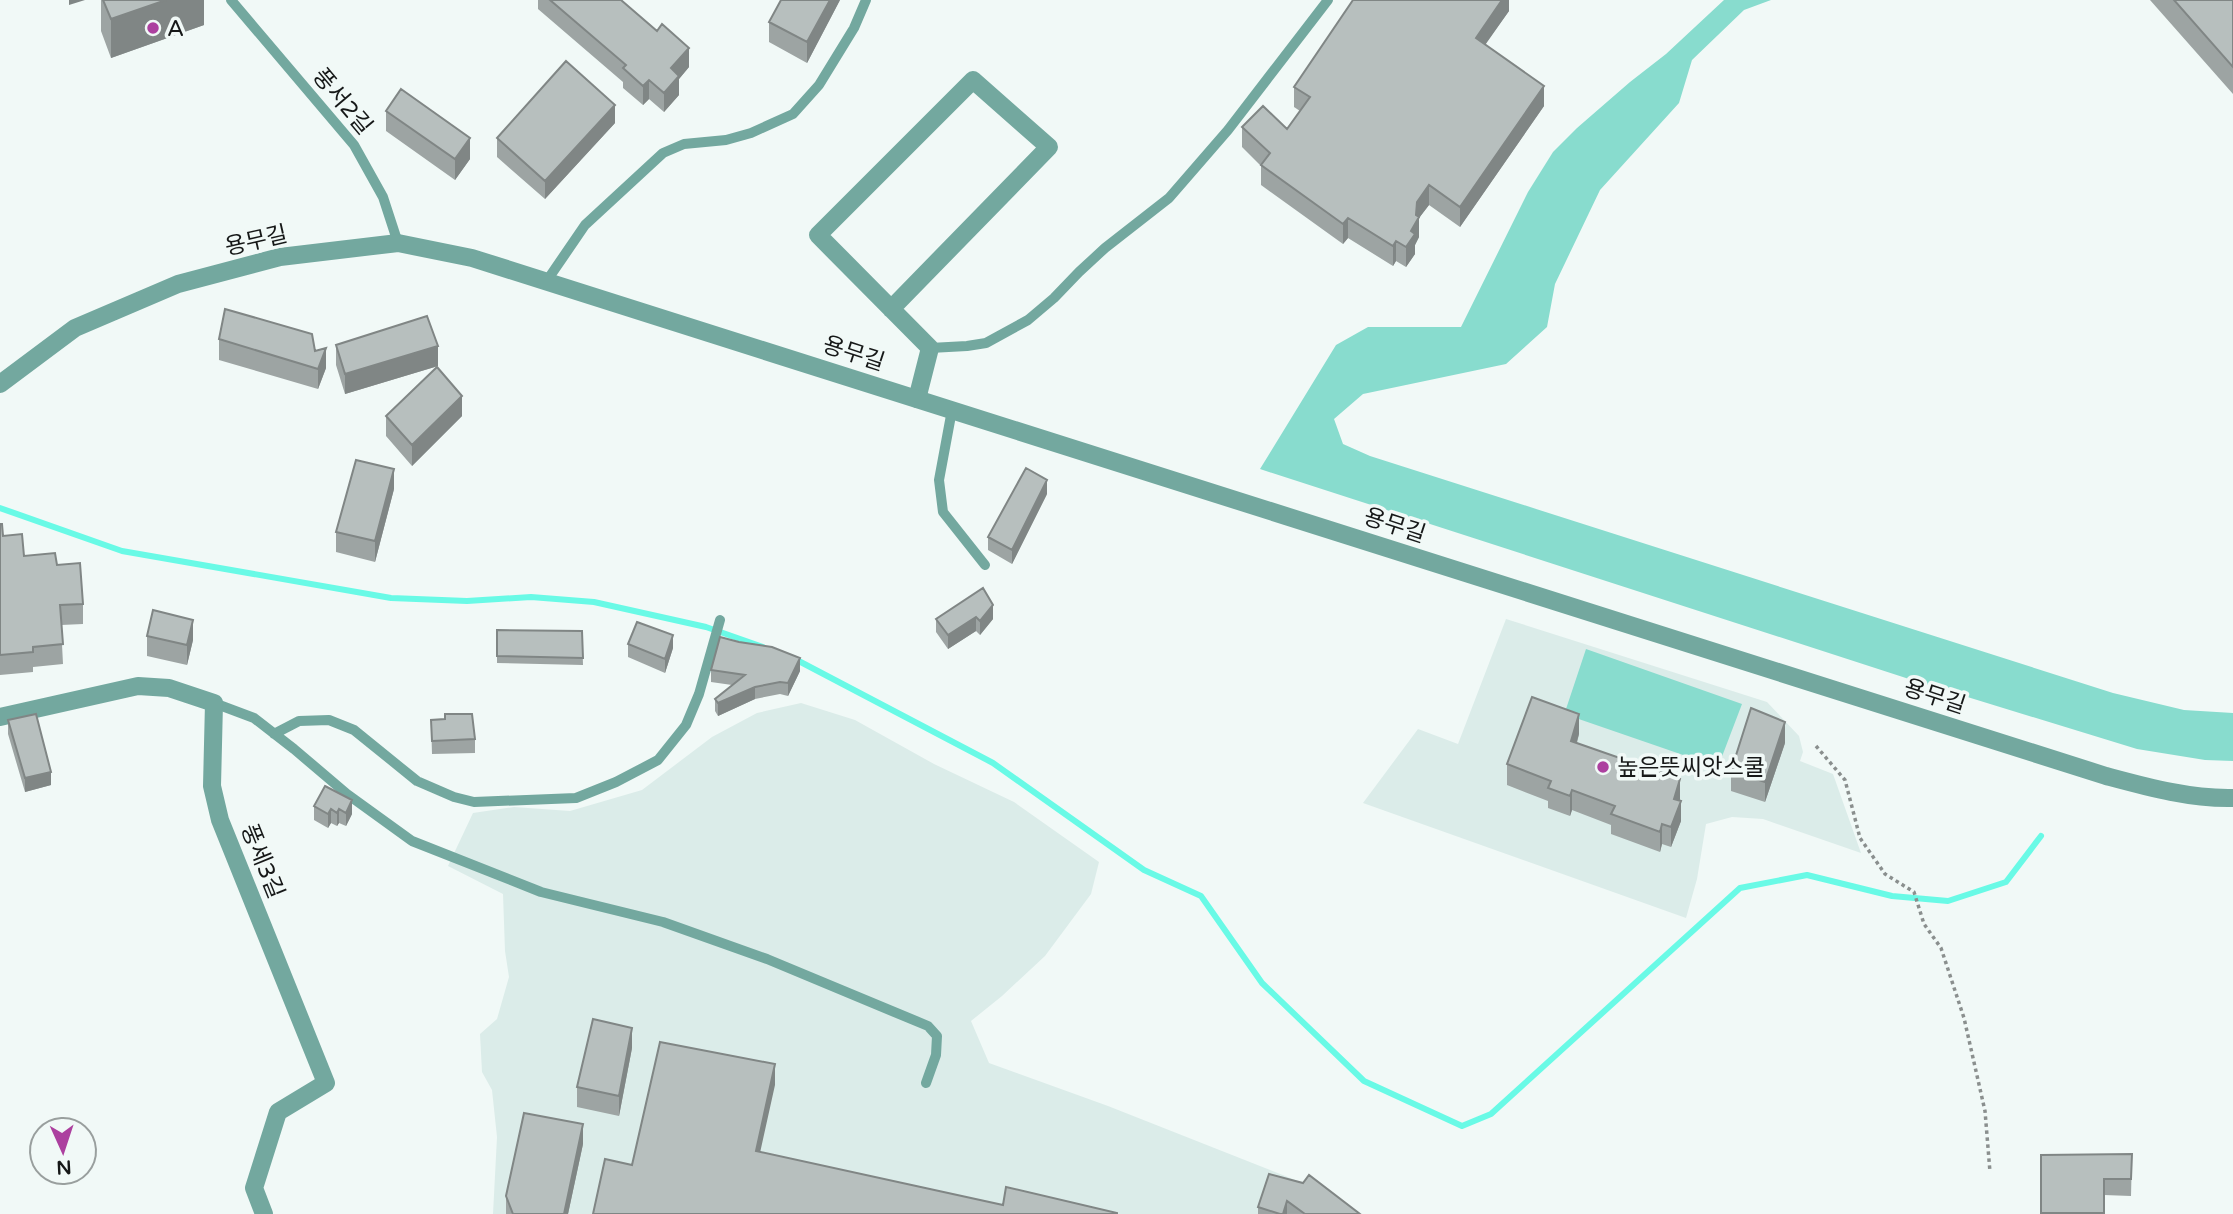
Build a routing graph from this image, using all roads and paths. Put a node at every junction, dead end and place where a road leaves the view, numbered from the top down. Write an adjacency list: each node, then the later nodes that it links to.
1 (231, 0): 4 (lane, 풍서2길)
2 (866, 0): 5 (lane)
3 (1328, 0): 7 (lane)
4 (398, 243): 5 (street, 용무길); 8 (street, 용무길)
5 (546, 282): 9 (street, 용무길)
6 (891, 309): 6 (street); 7 (street)
7 (930, 348): 9 (street)
8 (0, 384)
9 (917, 399): 10 (street, 용무길)
10 (952, 410): 11 (lane); 17 (street, 용무길)
11 (985, 565)
12 (719, 622): 15 (lane)
13 (214, 703): 14 (street); 15 (lane); 20 (street, 풍세3길)
14 (0, 717)
15 (274, 734): 18 (lane)
16 (1816, 746): 19 (path)
17 (2233, 798)
18 (926, 1083)
19 (1990, 1172)
20 (264, 1214)

